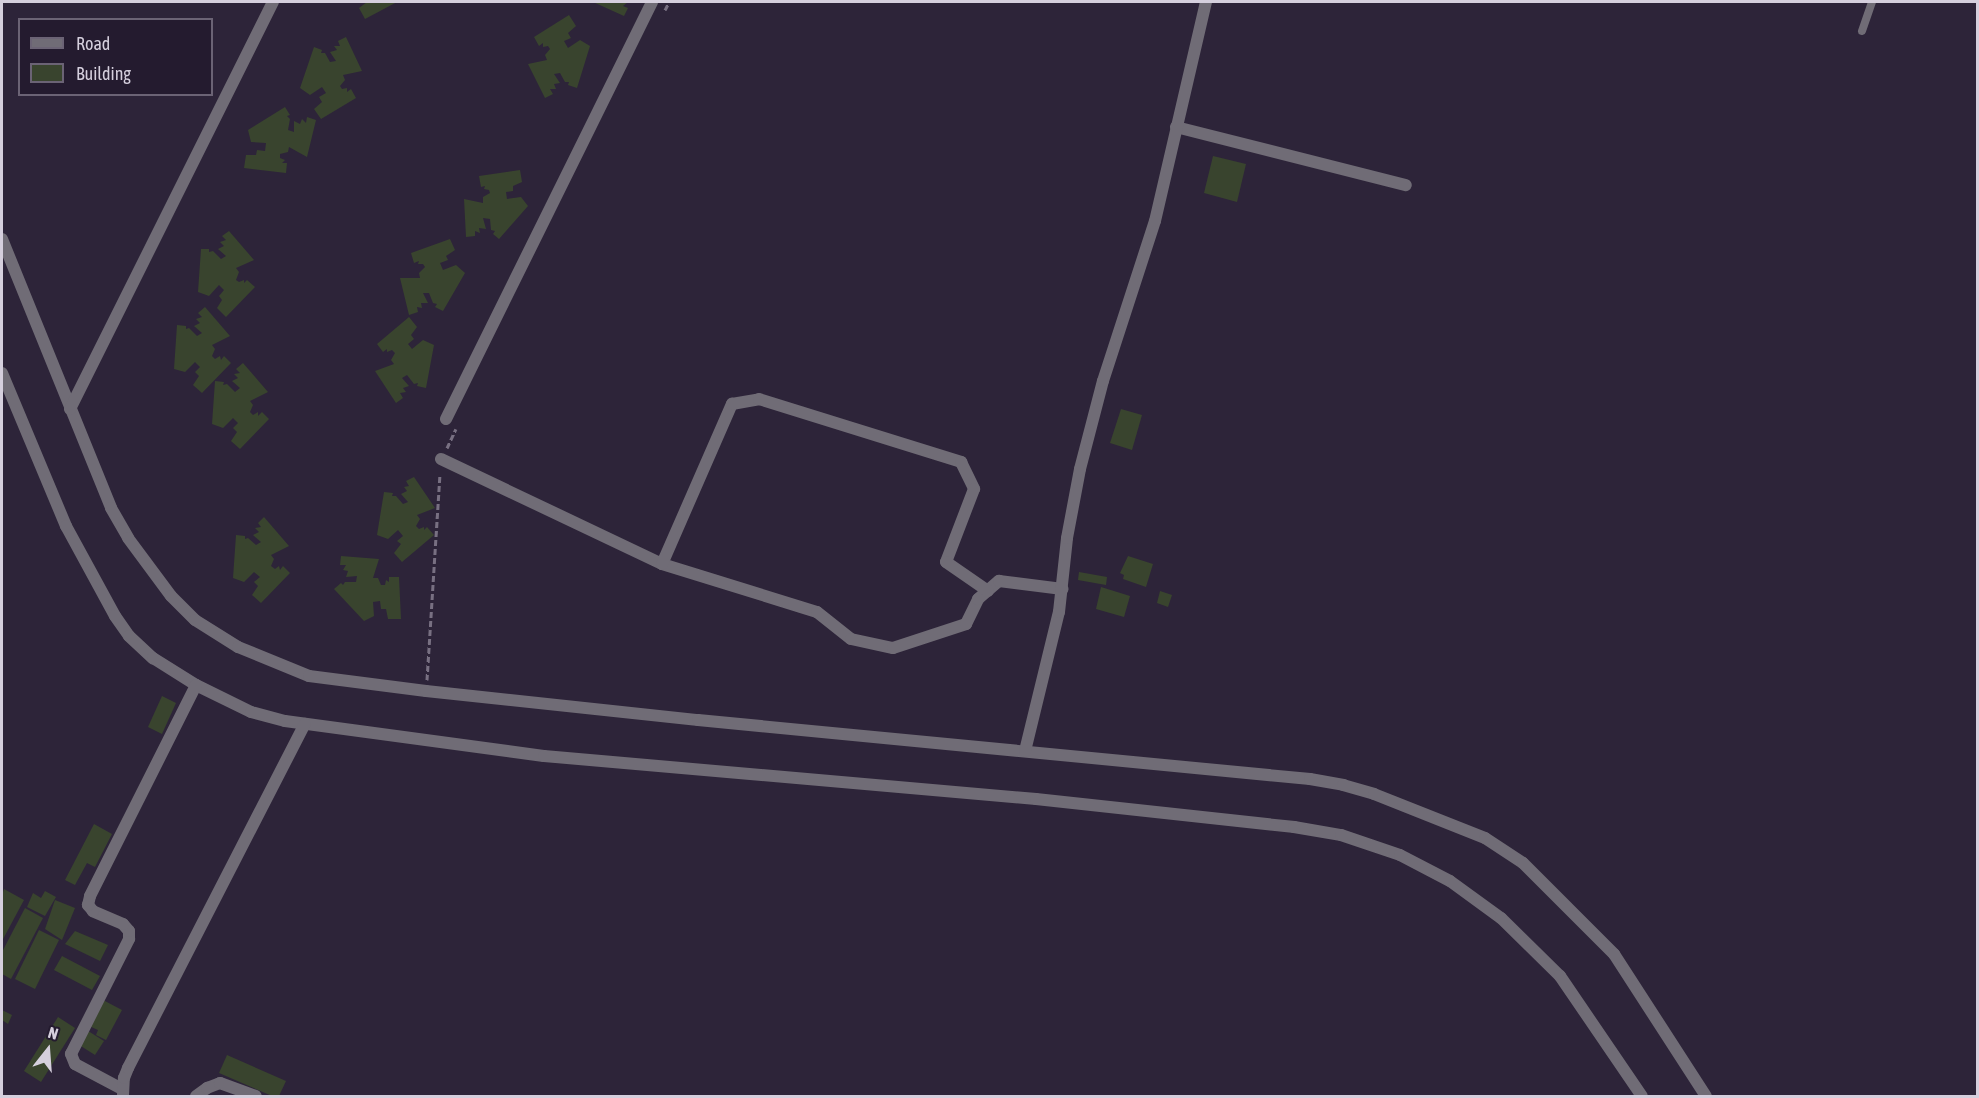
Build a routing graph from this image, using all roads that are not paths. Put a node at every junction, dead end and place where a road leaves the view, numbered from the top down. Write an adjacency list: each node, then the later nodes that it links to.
1 (273, 2): 10 (street)
2 (652, 2): 11 (street)
3 (1206, 2): 6 (street)
4 (1872, 2): 5 (lane)
5 (1862, 31)
6 (1176, 127): 7 (street); 14 (street)
7 (1406, 185)
8 (2, 239): 10 (street)
9 (2, 372): 16 (street)
10 (70, 409): 18 (street)
11 (446, 419)
12 (441, 459): 13 (street)
13 (662, 564): 15 (street); 15 (street)
14 (1062, 589): 15 (street); 18 (street)
15 (988, 591)
16 (196, 685): 17 (street); 19 (street)
17 (306, 724): 19 (street); 22 (street)
18 (1025, 751): 23 (street)
19 (123, 1093)
20 (196, 1096): 21 (street)
21 (256, 1096)
22 (1642, 1096)
23 (1706, 1096)

